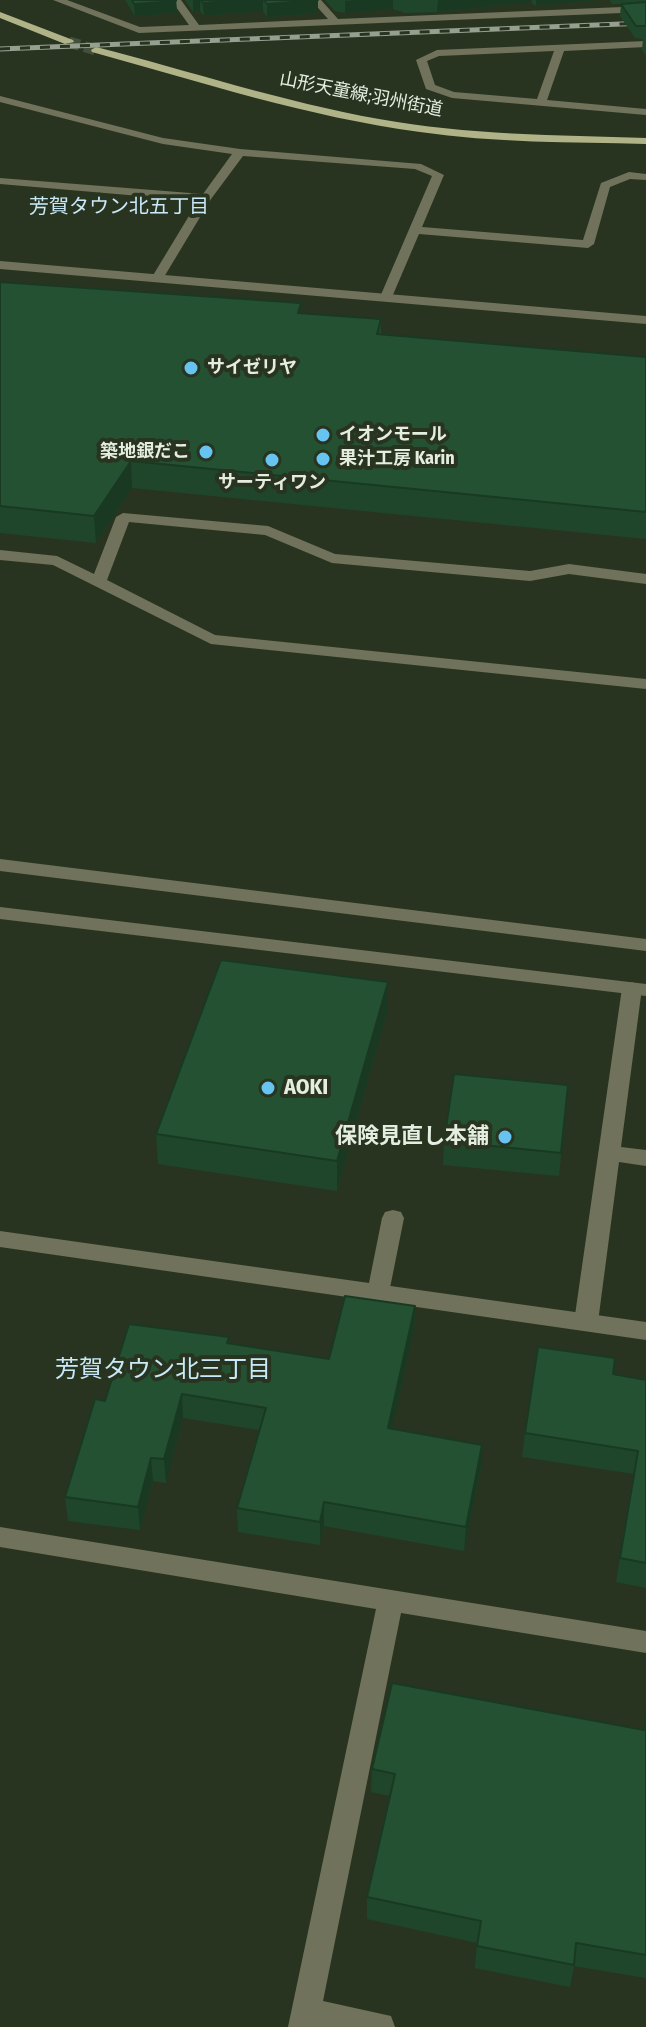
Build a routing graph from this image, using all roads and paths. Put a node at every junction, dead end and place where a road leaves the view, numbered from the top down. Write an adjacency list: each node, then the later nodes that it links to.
1 (58, 0): 11 (street)
2 (176, 0): 11 (street)
3 (316, 0): 10 (street)
4 (589, 0): 7 (street)
5 (458, 9): 9 (street)
6 (646, 9): 7 (street)
7 (602, 11): 9 (street)
8 (0, 15): 12 (main road)
9 (467, 17): 10 (street)
10 (336, 22): 11 (street)
11 (196, 28)
12 (69, 42)
13 (646, 44): 14 (street)
14 (560, 48): 17 (street); 17 (street)
15 (96, 50): 19 (main road, 山形天童線;羽州街道)
16 (0, 99): 20 (street)
17 (541, 103): 18 (street)
18 (646, 112)
19 (646, 141)
20 (240, 152): 23 (street); 24 (street)
21 (646, 177): 24 (street)
22 (0, 181): 23 (street)
23 (206, 198): 26 (street)
24 (414, 230): 27 (street)
25 (0, 265): 26 (street)
26 (158, 277): 27 (street)
27 (386, 297): 28 (street)
28 (646, 320)
29 (0, 555): 31 (street)
30 (646, 579): 31 (street)
31 (99, 582): 32 (street)
32 (646, 684)
33 (0, 865): 35 (street)
34 (0, 913): 36 (street)
35 (646, 945)
36 (639, 989): 37 (street)
37 (609, 1153): 38 (street); 42 (street)
38 (646, 1158)
39 (393, 1218): 41 (street)
40 (0, 1239): 41 (street)
41 (378, 1293): 42 (street)
42 (586, 1322): 43 (street)
43 (646, 1331)
44 (0, 1537): 45 (street)
45 (391, 1601): 46 (street); 47 (street)
46 (646, 1642)
47 (305, 2020): 48 (street)
48 (380, 2027)

